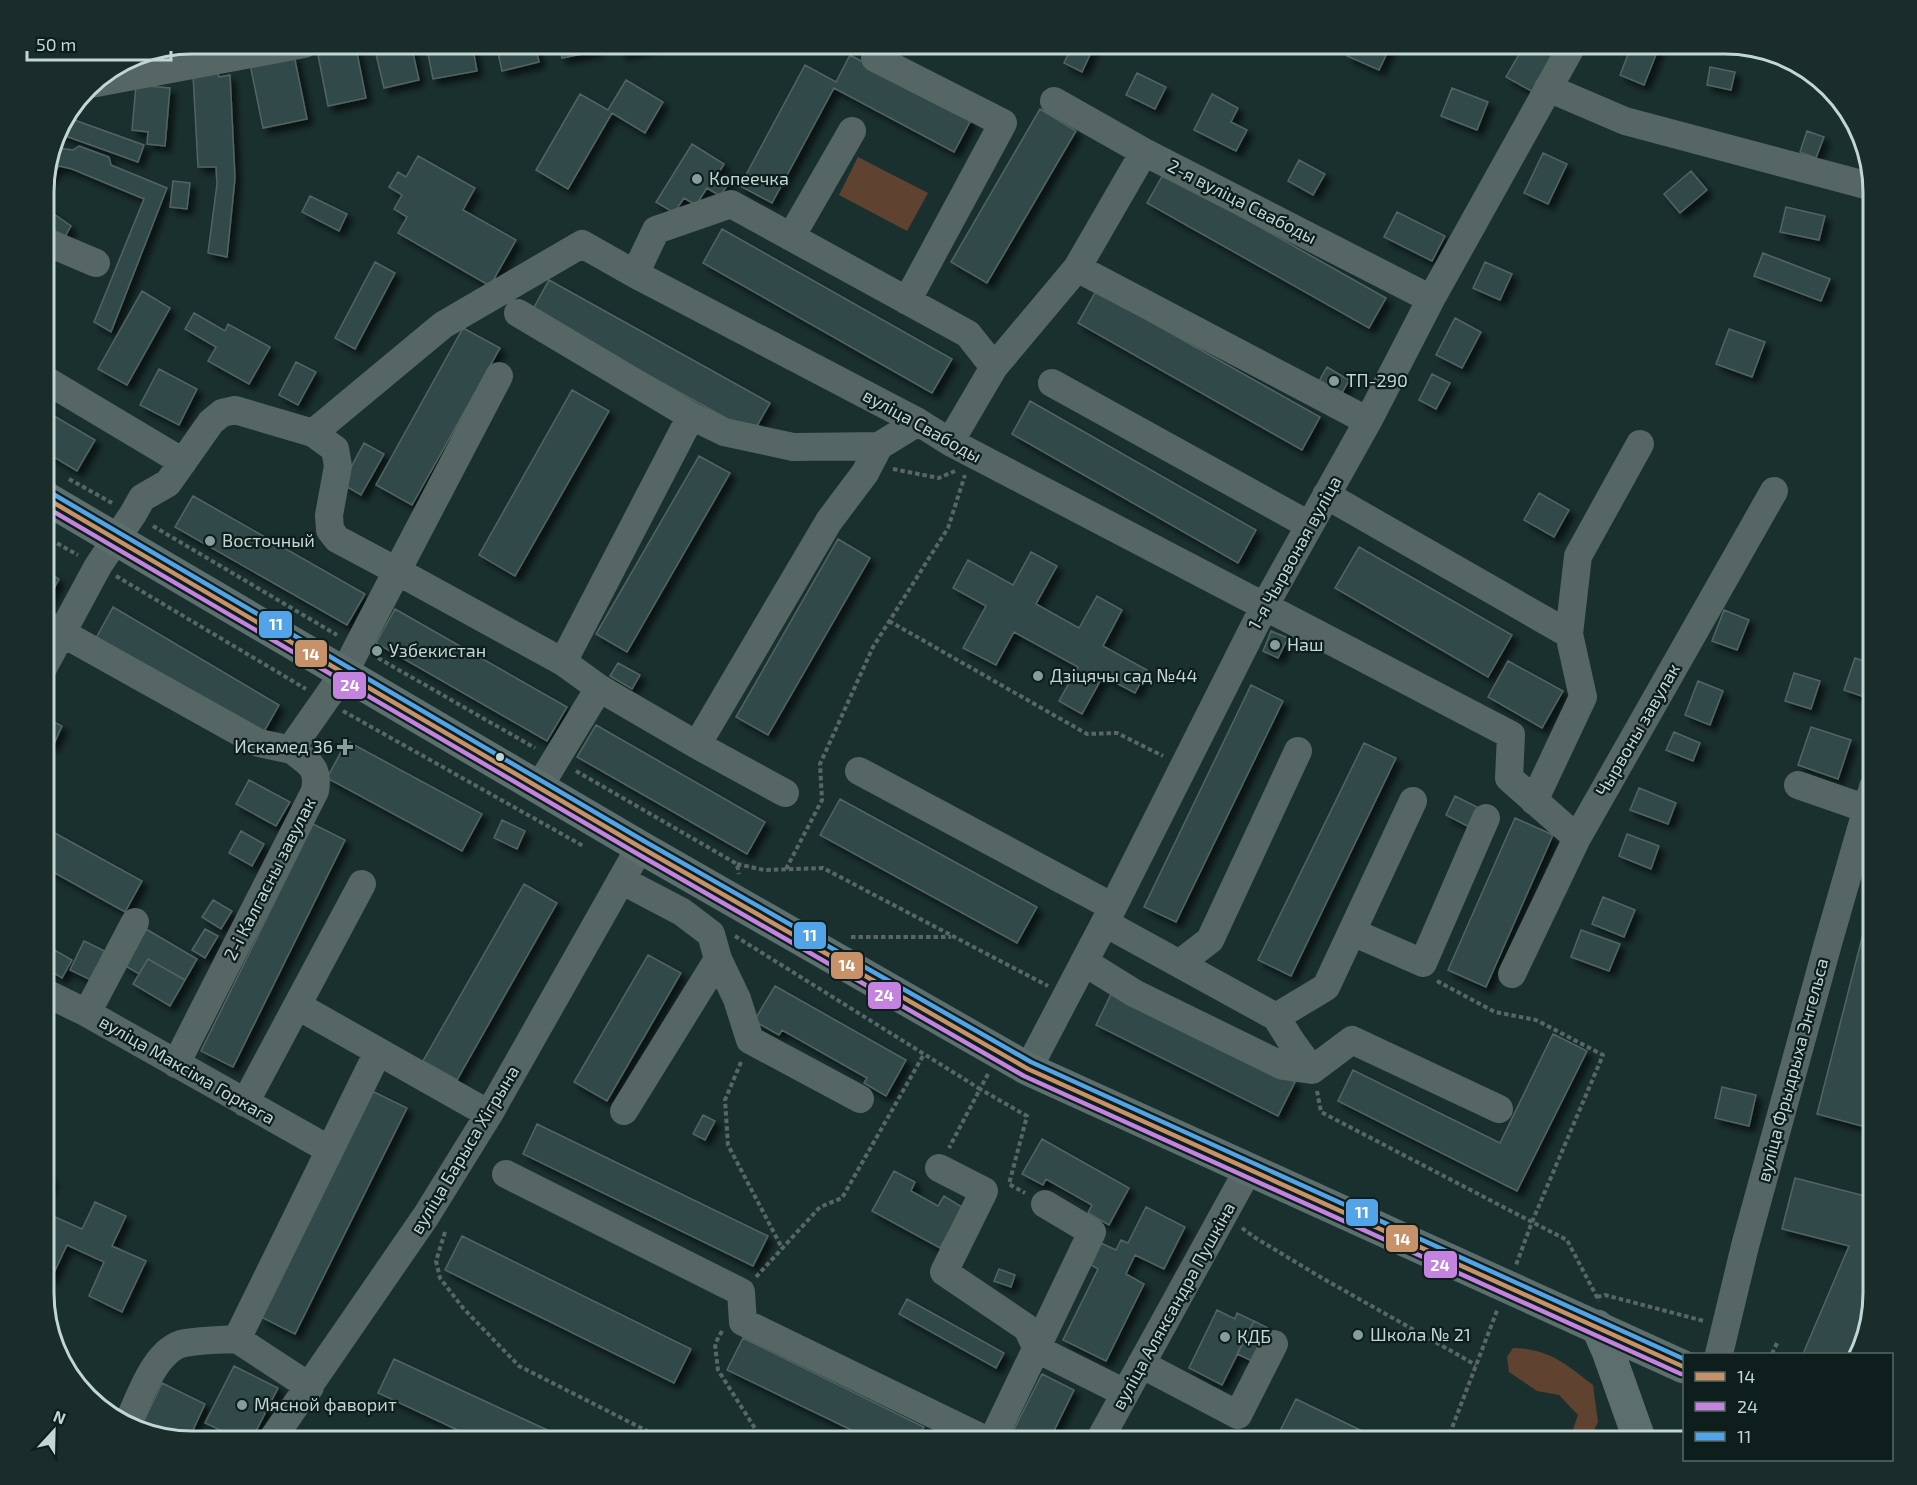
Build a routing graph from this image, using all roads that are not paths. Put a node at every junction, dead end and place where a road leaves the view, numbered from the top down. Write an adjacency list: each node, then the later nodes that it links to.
1 (251, 54): 4 (street)
2 (1567, 54): 5 (street, 1-я Чырвоная вуліца)
3 (875, 58): 16 (street)
4 (110, 80)
5 (1548, 88): 9 (street); 15 (street, 1-я Чырвоная вуліца)
6 (1054, 101): 8 (street, 2-я вуліца Свабоды)
7 (852, 131): 10 (street)
8 (1144, 152): 13 (street); 15 (street, 2-я вуліца Свабоды)
9 (1863, 185)
10 (791, 237): 14 (street); 16 (street)
11 (54, 245): 12 (street)
12 (96, 263)
13 (1077, 268): 18 (street); 23 (street)
14 (635, 274): 24 (street, вуліца Свабоды); 25 (street, вуліца Свабоды)
15 (1431, 299): 23 (street, 1-я Чырвоная вуліца)
16 (908, 301): 18 (street)
17 (518, 314): 22 (street)
18 (994, 367): 26 (street)
19 (499, 376): 35 (street)
20 (1052, 383): 33 (street)
21 (54, 385): 29 (street)
22 (691, 416): 28 (street); 40 (street)
23 (1368, 421): 31 (street, 1-я Чырвоная вуліца)
24 (918, 422): 26 (street, вуліца Свабоды); 28 (street)
25 (313, 432): 29 (street); 35 (street)
26 (950, 442): 36 (street, вуліца Свабоды)
27 (1640, 444): 39 (street)
28 (874, 455): 43 (street)
29 (183, 462): 34 (street)
30 (1774, 491): 55 (street, Чырвоны завулак)
31 (1326, 495): 33 (street, 1-я Чырвоная вуліца); 39 (street)
32 (54, 503): 34 (main road)
33 (1309, 525): 36 (street, 1-я Чырвоная вуліца)
34 (117, 538): 37 (street); 41 (main road)
35 (397, 571): 40 (street); 41 (street)
36 (1264, 607): 52 (street, вуліца Свабоды); 59 (street, 1-я Чырвоная вуліца)
37 (54, 625)
38 (54, 629): 44 (street)
39 (1569, 634): 52 (street)
40 (563, 662): 42 (street)
41 (344, 673): 44 (street); 48 (main road)
42 (599, 687): 43 (street); 48 (street)
43 (697, 745): 49 (street)
44 (292, 750): 71 (street, 2-і Калгасны завулак)
45 (1298, 752): 64 (street)
46 (859, 771): 59 (street)
47 (1798, 785): 50 (street)
48 (539, 787): 56 (main road)
49 (785, 794)
50 (1863, 797)
51 (1413, 801): 61 (street)
52 (1534, 801): 55 (street)
53 (1486, 818): 61 (street)
54 (1863, 822): 88 (street, вуліца Фрыдрыха Энгельса)
55 (1577, 838): 65 (street, Чырвоны завулак)
56 (640, 847): 57 (street, вуліца Барыса Хігрына); 72 (main road)
57 (621, 880): 62 (street); 78 (street, вуліца Барыса Хігрына)
58 (362, 884): 67 (street)
59 (1109, 915): 63 (street, 1-я Чырвоная вуліца); 64 (street)
60 (135, 922): 68 (street)
61 (1352, 932): 69 (street)
62 (718, 959): 74 (street); 77 (street)
63 (1084, 962): 72 (street, 1-я Чырвоная вуліца); 73 (street)
64 (1180, 963): 69 (street)
65 (1512, 974)
66 (54, 997): 68 (street, вуліца Максіма Горкага)
67 (298, 1006): 70 (street); 75 (street)
68 (87, 1013): 71 (street, вуліца Максіма Горкага)
69 (1276, 1017): 73 (street)
70 (378, 1052): 78 (street); 79 (street)
71 (176, 1064): 75 (street, вуліца Максіма Горкага)
72 (1028, 1069): 81 (main road)
73 (1312, 1070): 76 (street)
74 (860, 1099)
75 (245, 1103): 79 (street, вуліца Максіма Горкага)
76 (1499, 1109)
77 (624, 1112)
78 (489, 1114): 91 (street, вуліца Барыса Хігрына)
79 (330, 1150): 85 (street)
80 (939, 1168): 87 (street)
81 (1248, 1170): 84 (main road); 89 (street, вуліца Аляксандра Пушкіна)
82 (506, 1174): 95 (street)
83 (1046, 1204): 87 (street)
84 (1597, 1312): 90 (main road); 98 (main road)
85 (237, 1339): 91 (street); 93 (street)
86 (1274, 1344): 89 (street)
87 (1037, 1349): 92 (street); 96 (street)
88 (1719, 1353)
89 (1142, 1364): 92 (street, вуліца Аляксандра Пушкіна)
90 (1683, 1366)
91 (310, 1387): 94 (street, вуліца Барыса Хігрына)
92 (1125, 1393): 97 (street, вуліца Аляксандра Пушкіна)
93 (131, 1417)
94 (279, 1431)
95 (967, 1431)
96 (996, 1431)
97 (1105, 1431)
98 (1636, 1431)

